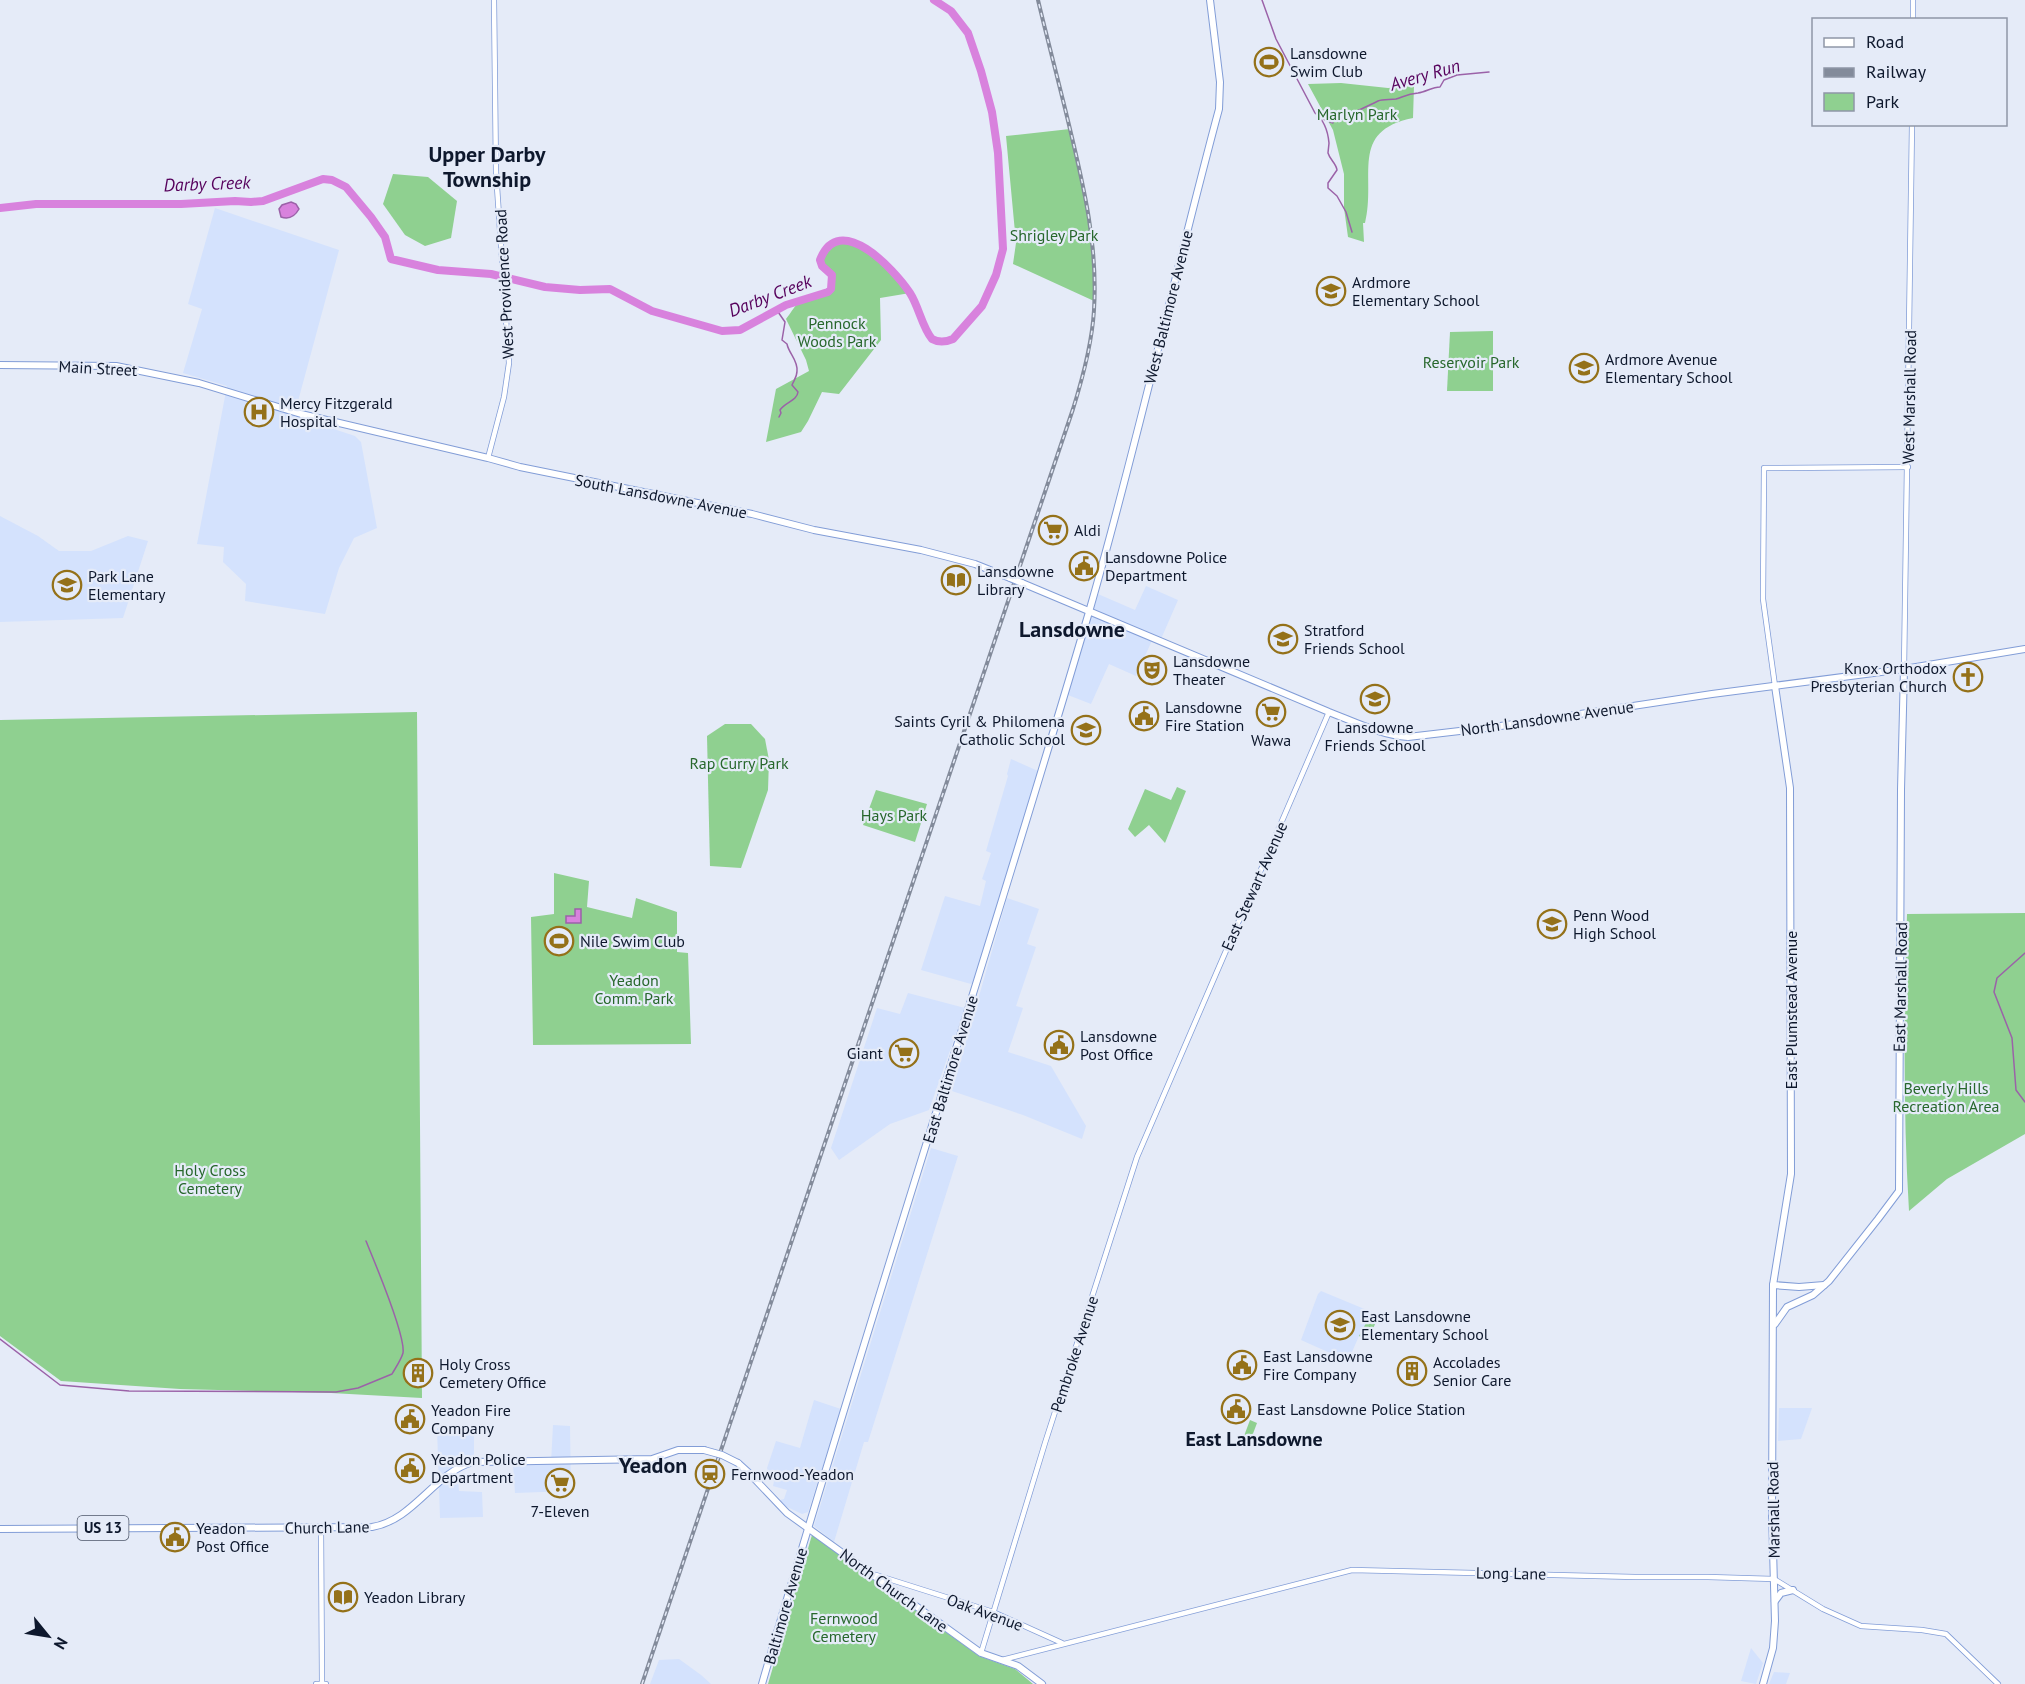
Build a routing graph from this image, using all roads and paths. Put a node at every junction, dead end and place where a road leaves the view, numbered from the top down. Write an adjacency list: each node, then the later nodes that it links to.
1 (494, 0): 8 (street, West Providence Road)
2 (1210, 0): 10 (main road, West Baltimore Avenue)
3 (1913, 0): 4 (street)
4 (1913, 18)
5 (1912, 126): 9 (street, West Marshall Road)
6 (0, 365): 7 (main road, Main Street)
7 (229, 392): 8 (main road, South Lansdowne Avenue)
8 (488, 458): 10 (main road, South Lansdowne Avenue, bridge)
9 (1908, 467): 12 (street, West Marshall Road); 13 (street)
10 (1089, 610): 14 (main road, North Lansdowne Avenue); 19 (main road, East Baltimore Avenue)
11 (2025, 649): 12 (main road, North Lansdowne Avenue)
12 (1904, 669): 13 (main road, North Lansdowne Avenue); 16 (main road, East Marshall Road)
13 (1775, 687): 14 (main road, North Lansdowne Avenue); 17 (main road, East Plumstead Avenue)
14 (1329, 712): 15 (street, East Stewart Avenue)
15 (1179, 1060): 26 (street, Pembroke Avenue)
16 (1829, 1281): 17 (main road); 18 (main road, East Marshall Road)
17 (1773, 1285): 18 (main road, East Plumstead Avenue)
18 (1773, 1334): 23 (main road, Marshall Road)
19 (808, 1527): 20 (main road, Church Lane / US 13, bridge); 22 (main road, North Church Lane); 31 (main road, Baltimore Avenue)
20 (321, 1528): 21 (main road, Church Lane / US 13); 30 (street)
21 (0, 1529)
22 (872, 1574): 26 (street, Oak Avenue); 28 (main road, North Church Lane)
23 (1774, 1579): 24 (street, Long Lane); 25 (main road, Marshall Road); 27 (street, Long Lane)
24 (1793, 1590): 25 (main road); 34 (street, Long Lane)
25 (1775, 1601): 33 (main road, Marshall Road)
26 (993, 1612): 27 (street, Oak Avenue); 28 (street, Pembroke Avenue)
27 (1062, 1643): 29 (street, Long Lane)
28 (981, 1653): 29 (main road)
29 (1001, 1660): 32 (main road)
30 (321, 1684)
31 (762, 1684)
32 (1042, 1684)
33 (1763, 1684)
34 (1998, 1684)

